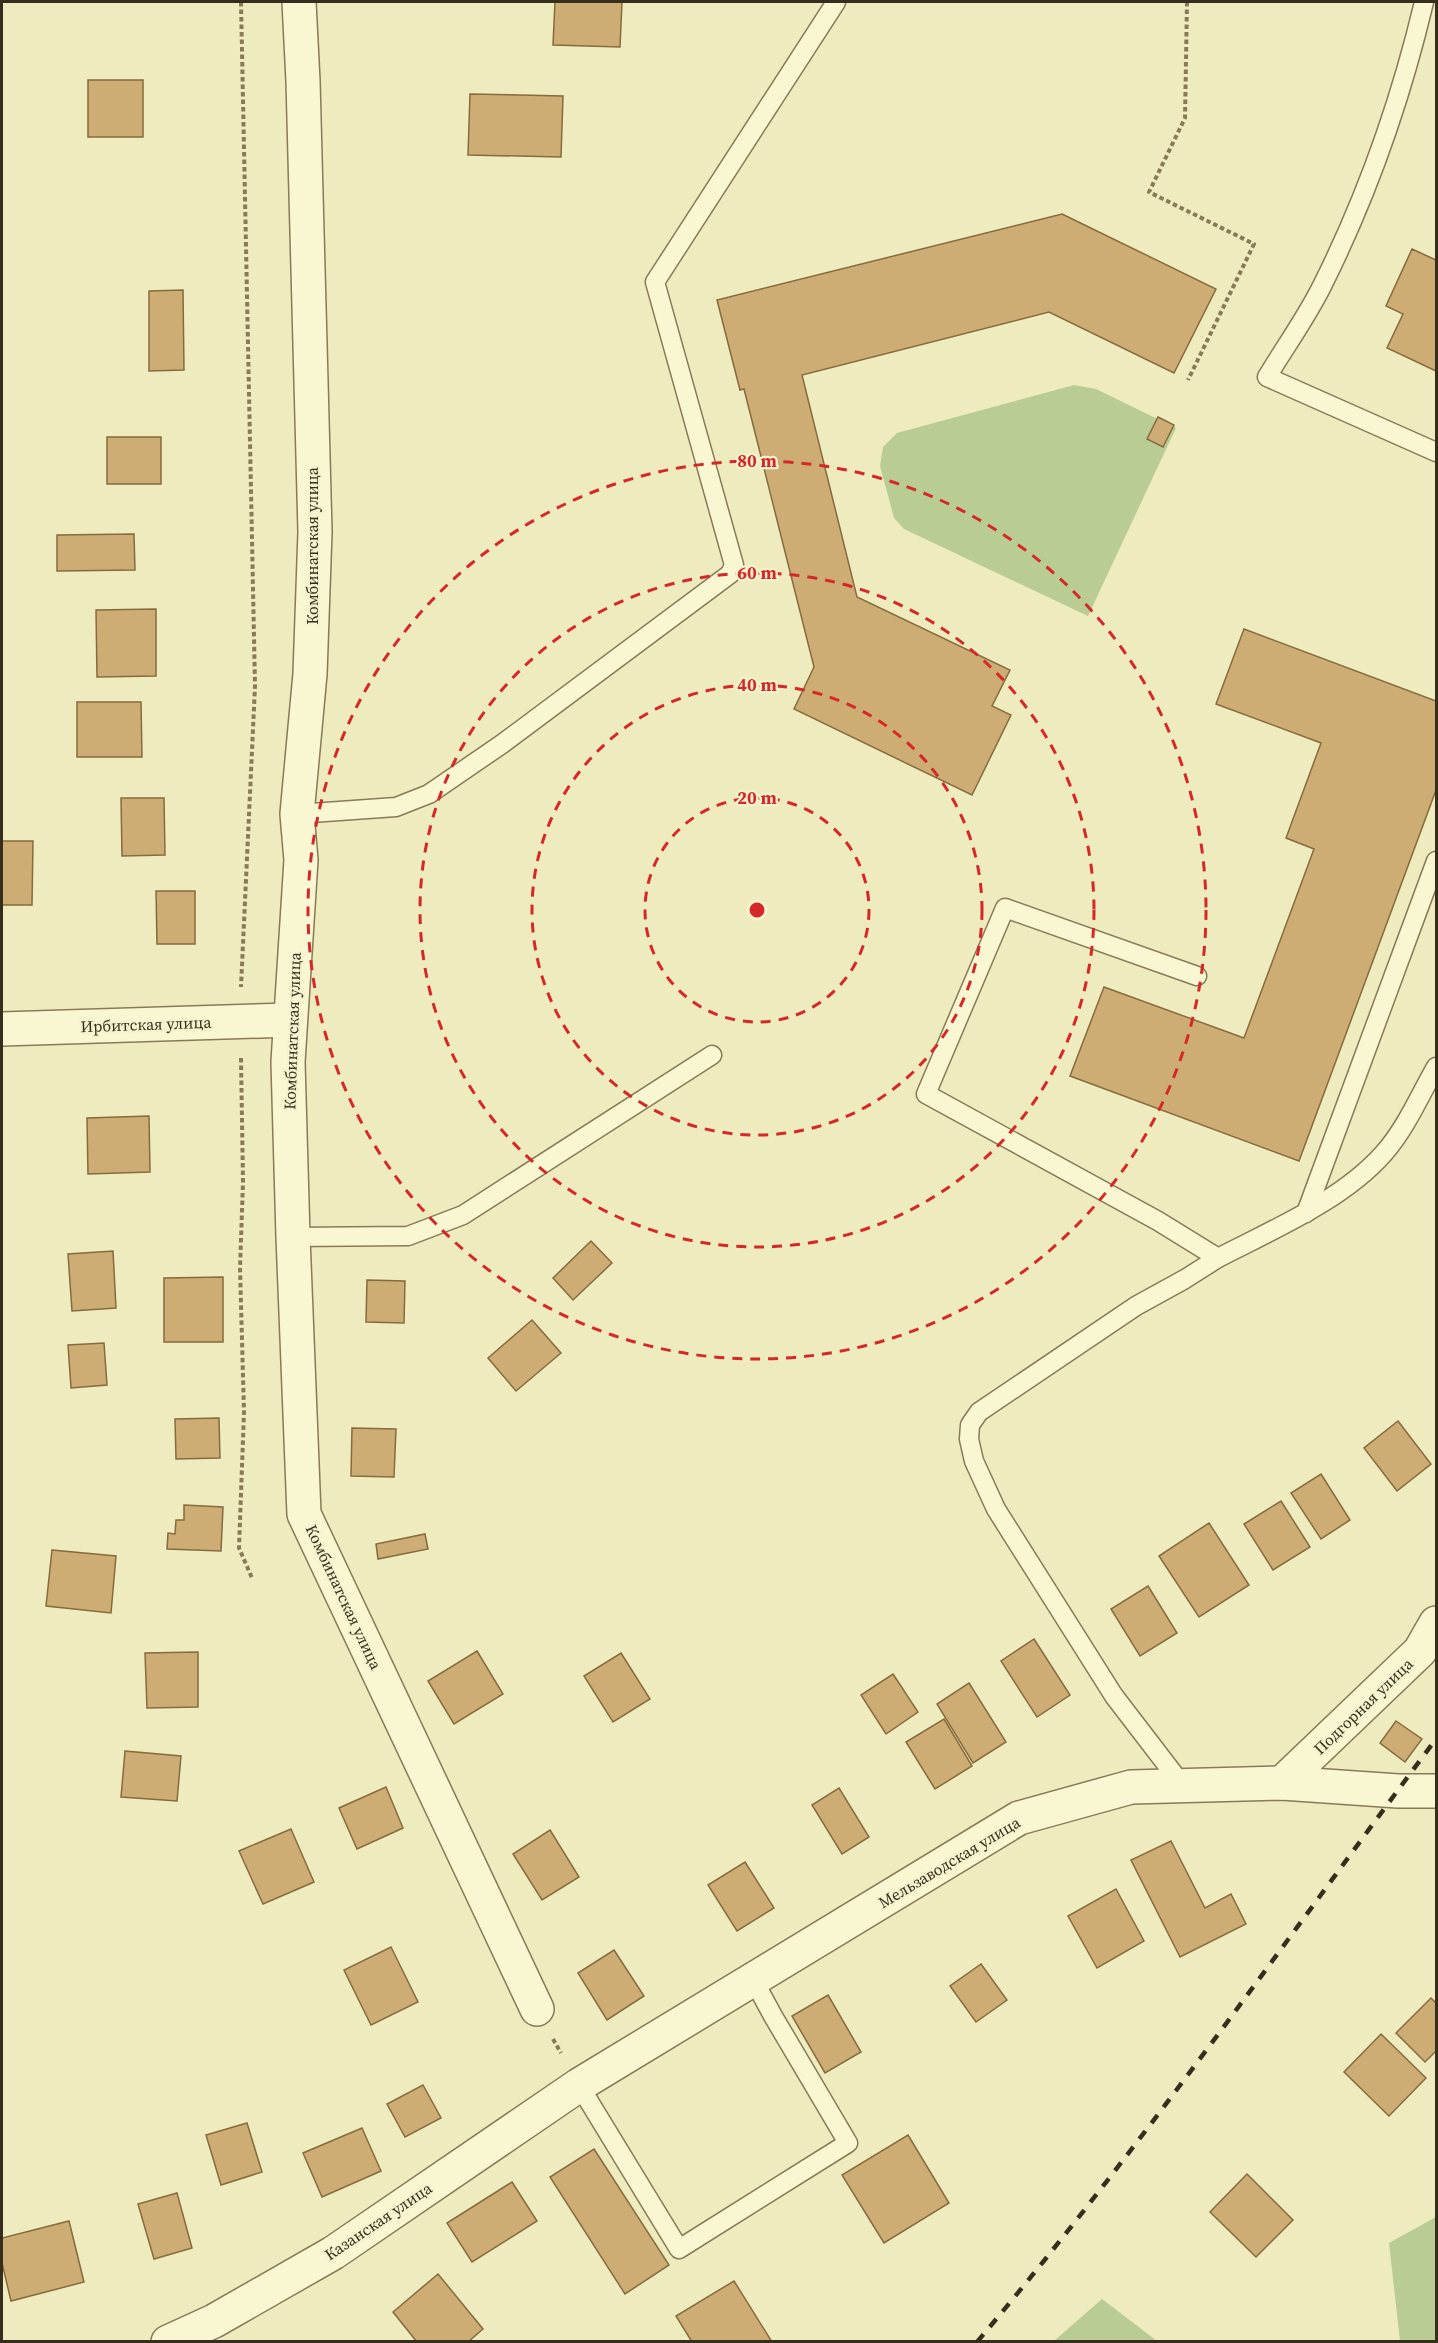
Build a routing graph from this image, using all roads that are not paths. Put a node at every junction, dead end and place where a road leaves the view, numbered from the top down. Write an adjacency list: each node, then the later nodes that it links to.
1 (299, 2): 5 (street, Комбинатская улица)
2 (836, 2): 5 (lane)
3 (1424, 2): 4 (lane)
4 (1437, 452)
5 (297, 814): 8 (street, Комбинатская улица)
6 (1437, 861): 12 (lane)
7 (1197, 976): 14 (lane)
8 (290, 1020): 9 (street, Ирбитская улица); 13 (street, Комбинатская улица)
9 (2, 1029)
10 (712, 1055): 13 (lane)
11 (1437, 1067): 12 (lane)
12 (1306, 1213): 14 (lane)
13 (292, 1237): 20 (street, Комбинатская улица)
14 (1218, 1258): 17 (lane)
15 (1437, 1623): 16 (street, Подгорная улица)
16 (1282, 1783): 17 (street, Мельзаводская улица); 18 (street, Мельзаводская улица)
17 (1183, 1786): 19 (street, Мельзаводская улица)
18 (1437, 1791)
19 (753, 1979): 21 (street, Мельзаводская улица); 21 (lane)
20 (537, 2009)
21 (579, 2085): 22 (street, Казанская улица)
22 (168, 2342)

